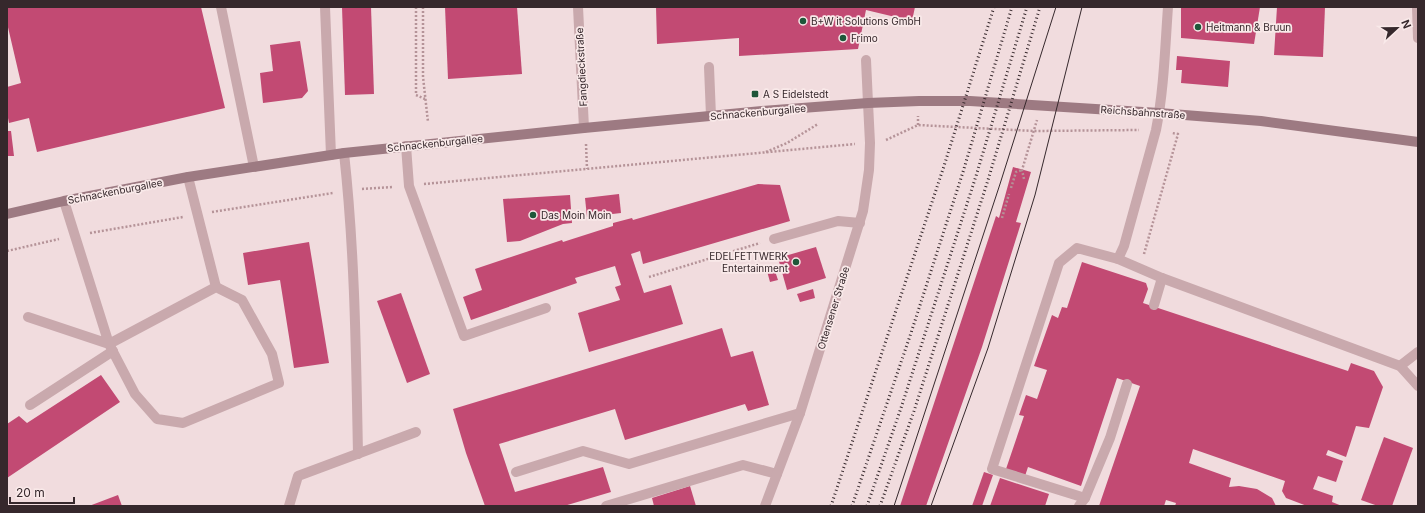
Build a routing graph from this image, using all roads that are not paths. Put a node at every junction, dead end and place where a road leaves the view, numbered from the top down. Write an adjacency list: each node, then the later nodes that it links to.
1 (221, 7): 17 (street)
2 (325, 7): 16 (street)
3 (578, 7): 12 (street, Fangdieckstraße)
4 (1168, 7): 10 (street)
5 (1417, 7): 6 (street)
6 (1418, 38)
7 (866, 60): 9 (street, Ottensener Straße)
8 (709, 67): 11 (street)
9 (868, 103): 10 (street, Reichsbahnstraße); 11 (street, Schnackenburgallee); 21 (street, Ottensener Straße)
10 (1159, 113): 13 (street, Reichsbahnstraße); 23 (street)
11 (711, 116): 12 (street, Schnackenburgallee)
12 (584, 128): 14 (street, Schnackenburgallee)
13 (1418, 142)
14 (406, 146): 15 (street, Schnackenburgallee); 27 (street)
15 (344, 153): 16 (street, Schnackenburgallee); 37 (street)
16 (330, 156): 17 (street, Schnackenburgallee)
17 (254, 167): 18 (street, Schnackenburgallee)
18 (188, 177): 19 (street, Schnackenburgallee); 25 (street)
19 (64, 201): 20 (street, Schnackenburgallee); 29 (street)
20 (7, 214)
21 (860, 223): 22 (street); 35 (street, Ottensener Straße)
22 (774, 239)
23 (1118, 259): 24 (street); 40 (street)
24 (1162, 278): 26 (street); 31 (street)
25 (216, 286): 29 (street); 29 (street)
26 (1154, 305)
27 (546, 308)
28 (28, 317): 29 (street)
29 (111, 348): 34 (street)
30 (1418, 352): 31 (street)
31 (1400, 366): 33 (street)
32 (1127, 384): 40 (street)
33 (1418, 386)
34 (30, 405)
35 (800, 413): 38 (street); 39 (street, Ottensener Straße)
36 (416, 432): 37 (street)
37 (358, 454): 41 (street)
38 (516, 472)
39 (777, 474): 42 (street); 43 (street, Ottensener Straße)
40 (1082, 502)
41 (289, 506)
42 (606, 506)
43 (765, 506)

